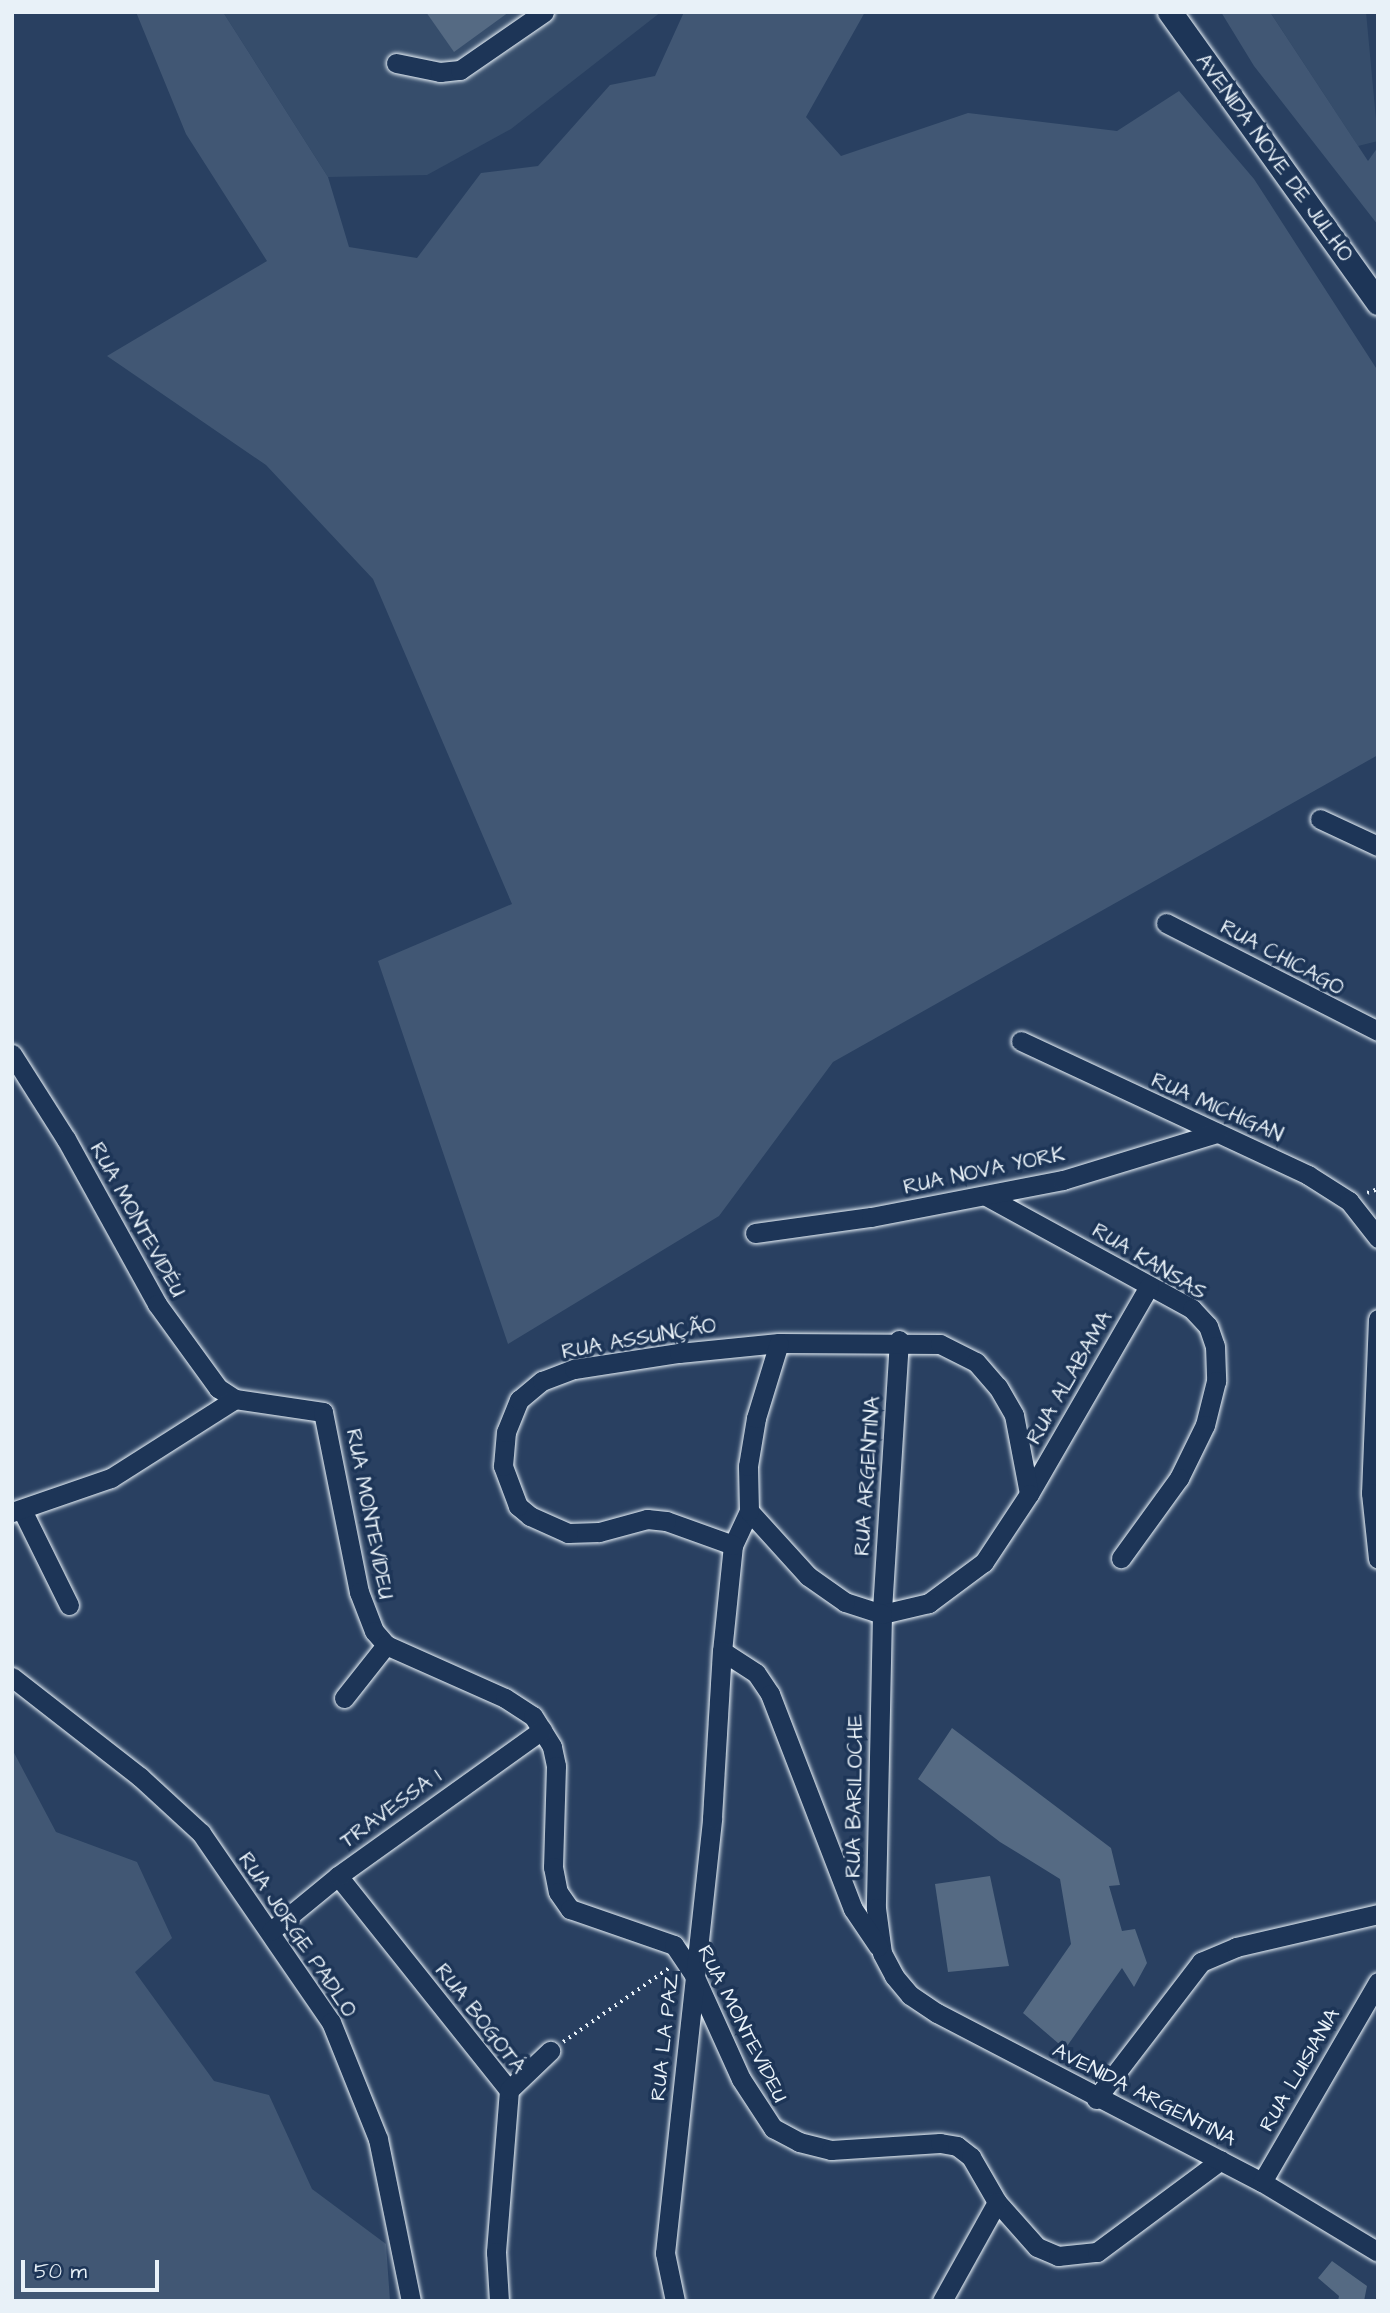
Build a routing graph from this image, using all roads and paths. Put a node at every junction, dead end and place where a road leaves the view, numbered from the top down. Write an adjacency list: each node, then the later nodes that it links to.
1 (544, 12): 3 (street)
2 (1170, 12): 4 (main road, AVENIDA NOVE DE JULHO)
3 (396, 62)
4 (1378, 303)
5 (1320, 819): 6 (street)
6 (1378, 846)
7 (1166, 923): 8 (street, RUA CHICAGO)
8 (1378, 1031)
9 (1021, 1041): 11 (street, RUA MICHIGAN)
10 (12, 1054): 19 (street, RUA MONTEVIDÉU)
11 (1217, 1133): 12 (street, RUA NOVA YORK); 14 (street, RUA MICHIGAN)
12 (986, 1196): 13 (street, RUA NOVA YORK); 15 (street, RUA KANSAS)
13 (755, 1233)
14 (1378, 1238)
15 (1149, 1286): 20 (street, RUA ALABAMA); 24 (street, RUA KANSAS)
16 (1378, 1319): 25 (street)
17 (899, 1340): 18 (street, RUA ASSUNÇÃO); 20 (street, RUA ASSUNÇÃO); 27 (street, RUA ARGENTINA)
18 (779, 1343): 22 (street); 23 (street, RUA ASSUNÇÃO)
19 (235, 1399): 21 (street); 28 (street, RUA MONTEVÍDEU)
20 (1029, 1494): 27 (street, RUA ALABAMA)
21 (17, 1511): 26 (street)
22 (749, 1511): 23 (street); 27 (street)
23 (733, 1545): 29 (street)
24 (1121, 1558)
25 (1378, 1559)
26 (69, 1605)
27 (882, 1614): 36 (street, RUA BARILOCHE)
28 (386, 1645): 31 (street); 32 (street, RUA MONTEVÍDEU)
29 (722, 1651): 36 (street); 38 (street, RUA LA PAZ)
30 (12, 1677): 35 (street, RUA JORGE PADLO)
31 (344, 1698)
32 (542, 1730): 33 (street, TRAVESSA 1); 37 (street, RUA MONTEVÍDEU)
33 (338, 1876): 35 (street, TRAVESSA 1); 42 (street, RUA BOGOTÁ)
34 (1378, 1914): 43 (street)
35 (271, 1931): 48 (street, RUA JORGE PADLO)
36 (882, 1953): 39 (street, RUA BARILOCHE)
37 (685, 1957): 38 (street, RUA MONTEVÍDEU); 41 (path)
38 (694, 1975): 46 (street, RUA MONTEVÍDEU); 50 (street, RUA LA PAZ)
39 (894, 1976): 43 (street, AVENIDA ARGENTINA)
40 (1378, 1982): 45 (street, RUA LUISIANIA)
41 (550, 2051): 42 (street)
42 (509, 2090): 49 (street, RUA BOGOTÁ)
43 (1096, 2099): 44 (street, AVENIDA ARGENTINA)
44 (1221, 2160): 45 (street, AVENIDA ARGENTINA); 46 (street)
45 (1262, 2182): 47 (street, AVENIDA ARGENTINA)
46 (997, 2202): 51 (street)
47 (1378, 2252)
48 (411, 2301)
49 (499, 2301)
50 (675, 2301)
51 (942, 2301)

